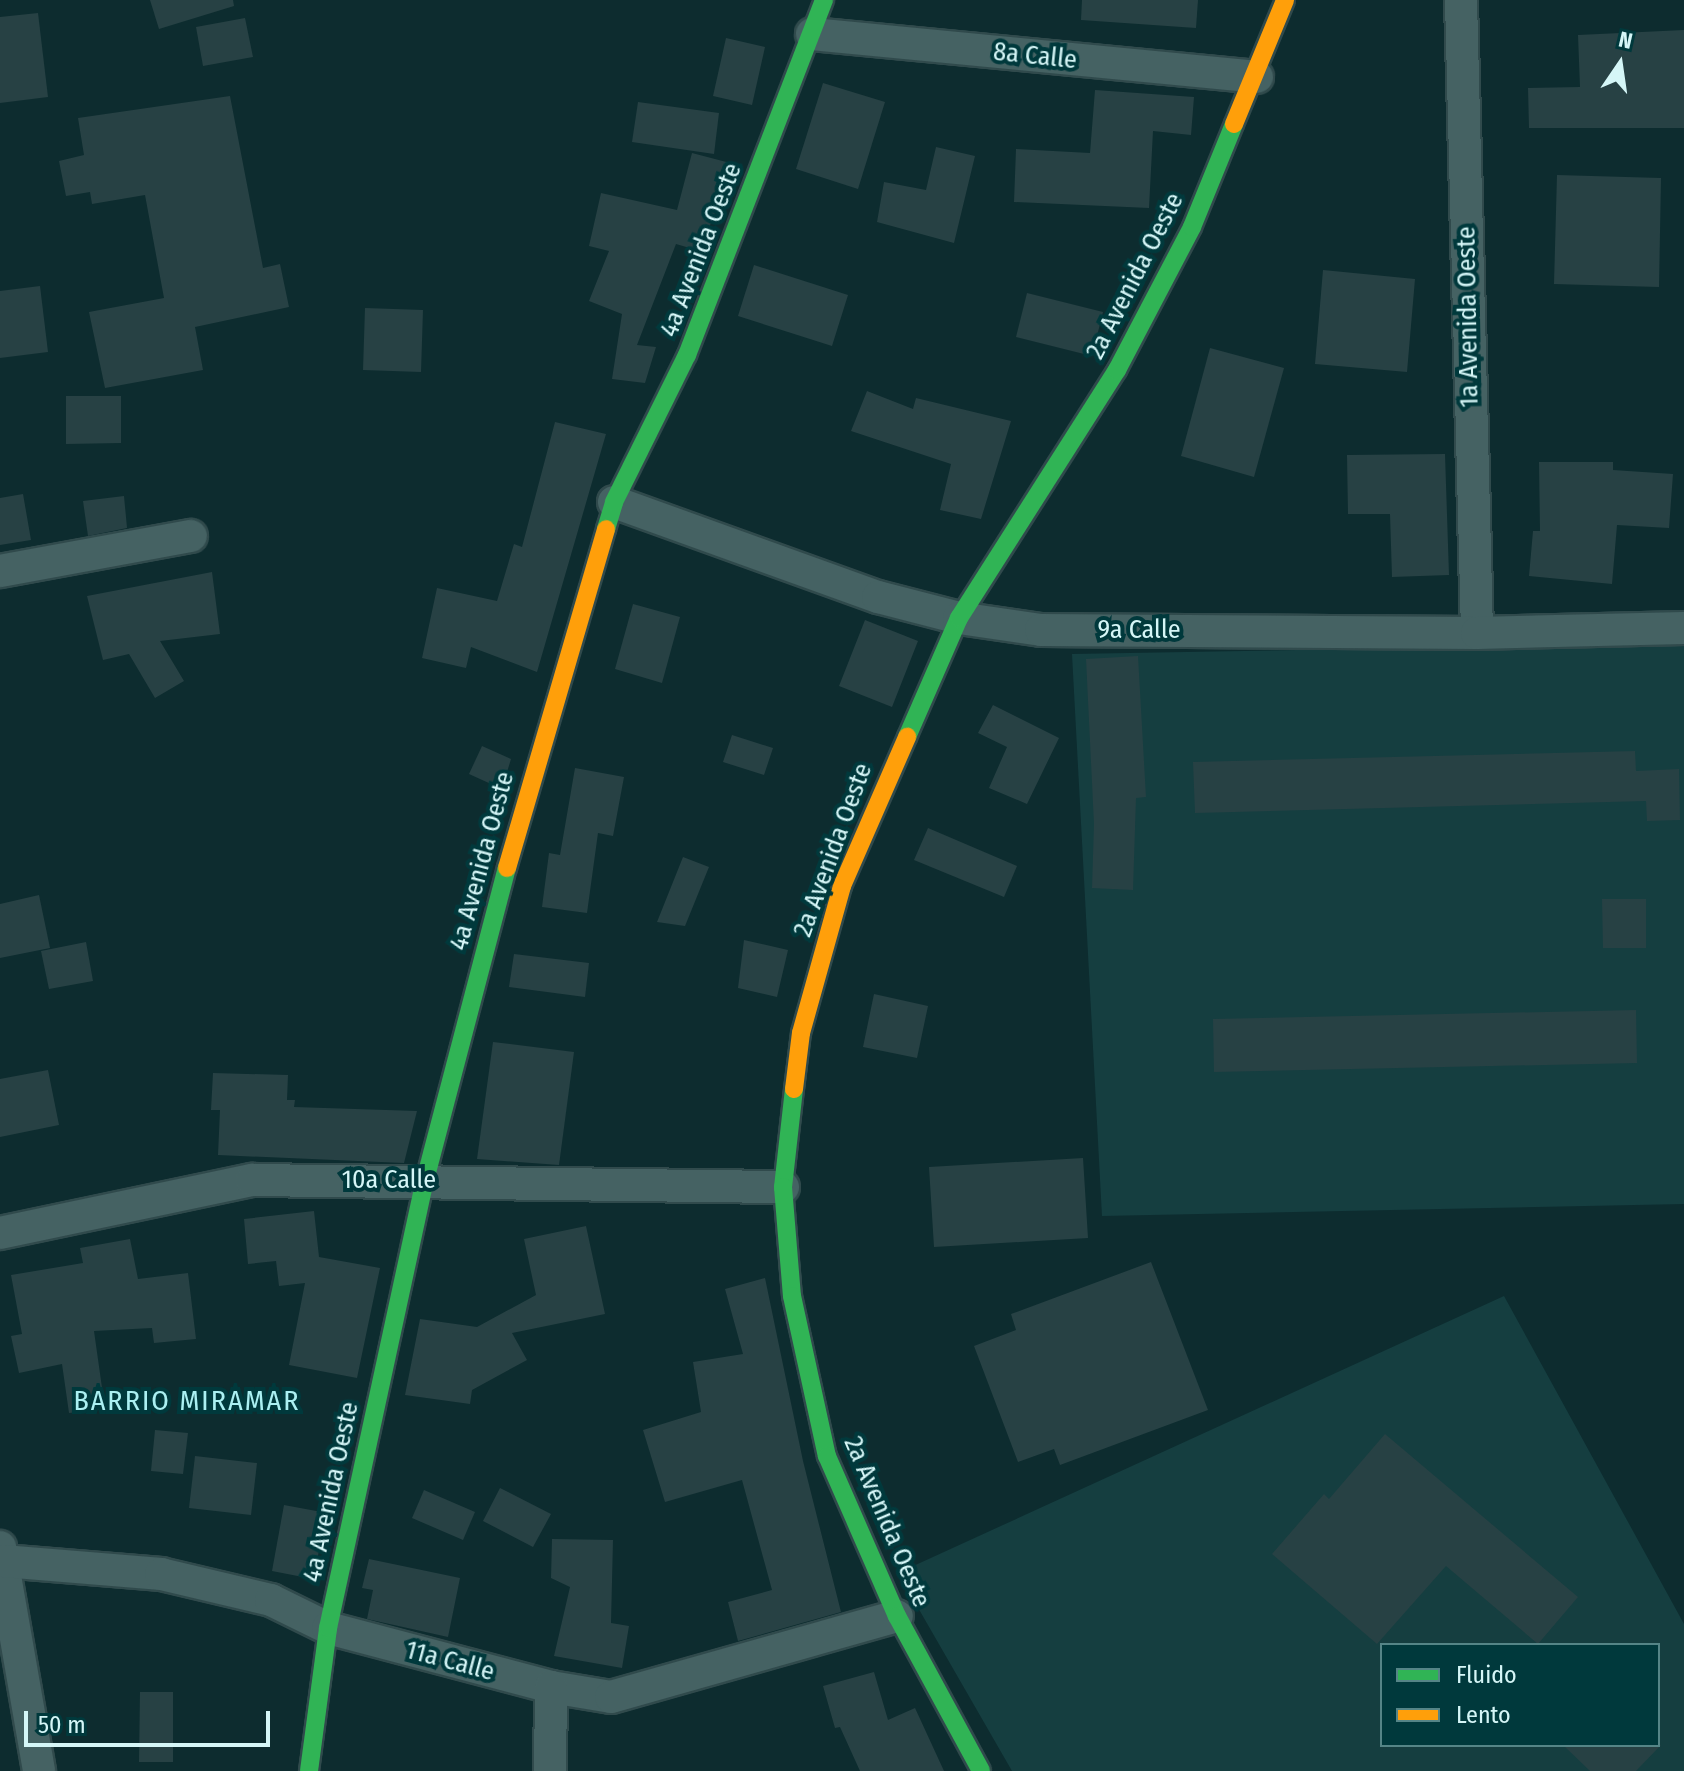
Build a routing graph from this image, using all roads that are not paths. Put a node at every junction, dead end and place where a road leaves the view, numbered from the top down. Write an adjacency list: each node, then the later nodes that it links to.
1 (824, 0): 4 (street, 4a Avenida Oeste)
2 (1285, 0): 5 (street, 2a Avenida Oeste)
3 (1461, 0): 11 (street, 1a Avenida Oeste)
4 (812, 34): 5 (street, 8a Calle); 6 (street, 4a Avenida Oeste)
5 (1257, 77): 9 (street, 2a Avenida Oeste)
6 (614, 502): 9 (street, 9a Calle); 12 (street, 4a Avenida Oeste)
7 (191, 536): 8 (street)
8 (0, 571)
9 (959, 618): 11 (street, 9a Calle); 13 (street, 2a Avenida Oeste)
10 (1684, 628): 11 (street, 9a Calle)
11 (1477, 633)
12 (425, 1180): 13 (street, 10a Calle); 14 (street, 10a Calle); 18 (street, 4a Avenida Oeste)
13 (783, 1187): 17 (street, 2a Avenida Oeste)
14 (0, 1233)
15 (1, 1554): 16 (street); 18 (street, 11a Calle)
16 (5, 1600): 20 (street)
17 (897, 1616): 19 (street, 11a Calle); 23 (street, 2a Avenida Oeste)
18 (328, 1628): 19 (street, 11a Calle); 21 (street, 4a Avenida Oeste)
19 (551, 1687): 22 (street)
20 (39, 1771)
21 (309, 1771)
22 (550, 1771)
23 (981, 1771)

